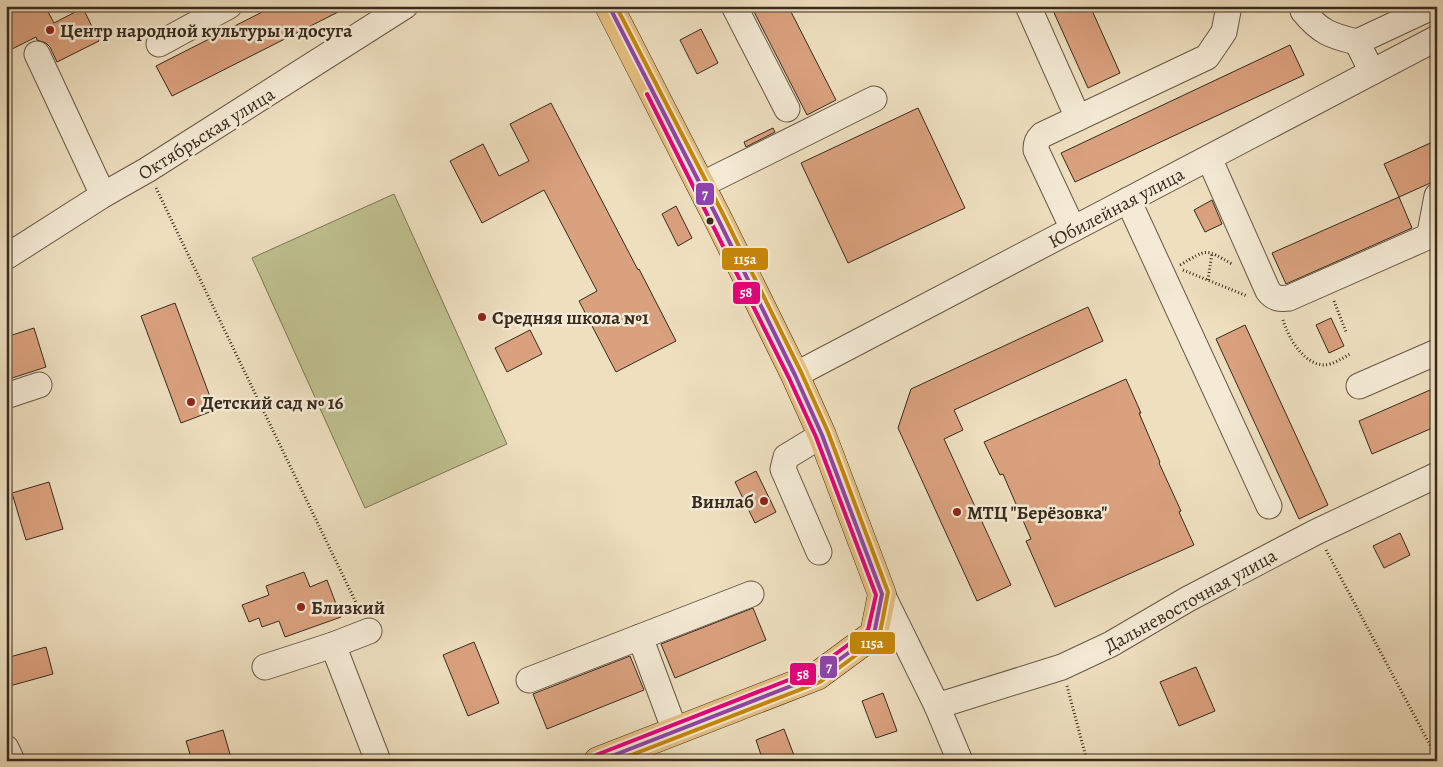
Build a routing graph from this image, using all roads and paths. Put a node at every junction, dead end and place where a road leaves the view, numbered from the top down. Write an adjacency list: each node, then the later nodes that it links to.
1 (229, 6): 11 (street)
2 (405, 6): 18 (street, Октябрьская улица)
3 (609, 6): 19 (main road)
4 (734, 6): 15 (street)
5 (1028, 6): 16 (street)
6 (1229, 6): 16 (street)
7 (1434, 6): 10 (street)
8 (1303, 11): 10 (street)
9 (1437, 38): 13 (street, Юбилейная улица)
10 (1357, 42): 13 (street)
11 (159, 44)
12 (37, 54): 20 (street)
13 (1372, 72): 17 (street, Юбилейная улица)
14 (874, 99): 19 (street)
15 (787, 109)
16 (1078, 118): 23 (street)
17 (1209, 158): 21 (street, Юбилейная улица); 29 (street)
18 (148, 170): 20 (street, Октябрьская улица); 43 (path)
19 (701, 185): 32 (main road)
20 (103, 196): 25 (street, Октябрьская улица)
21 (1128, 200): 23 (street, Юбилейная улица); 38 (street)
22 (1436, 210): 29 (street)
23 (1073, 229): 32 (street, Юбилейная улица)
24 (1212, 253): 26 (path); 27 (path); 28 (path)
25 (6, 257)
26 (1235, 266)
27 (1175, 267)
28 (1208, 280)
29 (1326, 282): 30 (path)
30 (1346, 332)
31 (1437, 352): 34 (street)
32 (795, 375): 36 (main road)
33 (39, 385): 35 (street)
34 (1359, 386)
35 (6, 396)
36 (822, 435): 40 (street); 42 (main road)
37 (1437, 475): 39 (street, Дальневосточная улица)
38 (1269, 506)
39 (1316, 532): 47 (street, Дальневосточная улица); 52 (path)
40 (818, 552)
41 (751, 594): 44 (street)
42 (882, 594): 49 (street); 50 (main road)
43 (370, 631): 45 (street)
44 (640, 637): 48 (street); 50 (street)
45 (333, 645): 46 (street); 54 (street)
46 (265, 667)
47 (1062, 667): 49 (street, Дальневосточная улица); 57 (path)
48 (529, 680)
49 (937, 706): 56 (street)
50 (675, 731): 55 (main road)
51 (6, 748): 53 (street)
52 (1437, 758)
53 (12, 761)
54 (378, 761)
55 (598, 761)
56 (960, 761)
57 (1086, 761)

